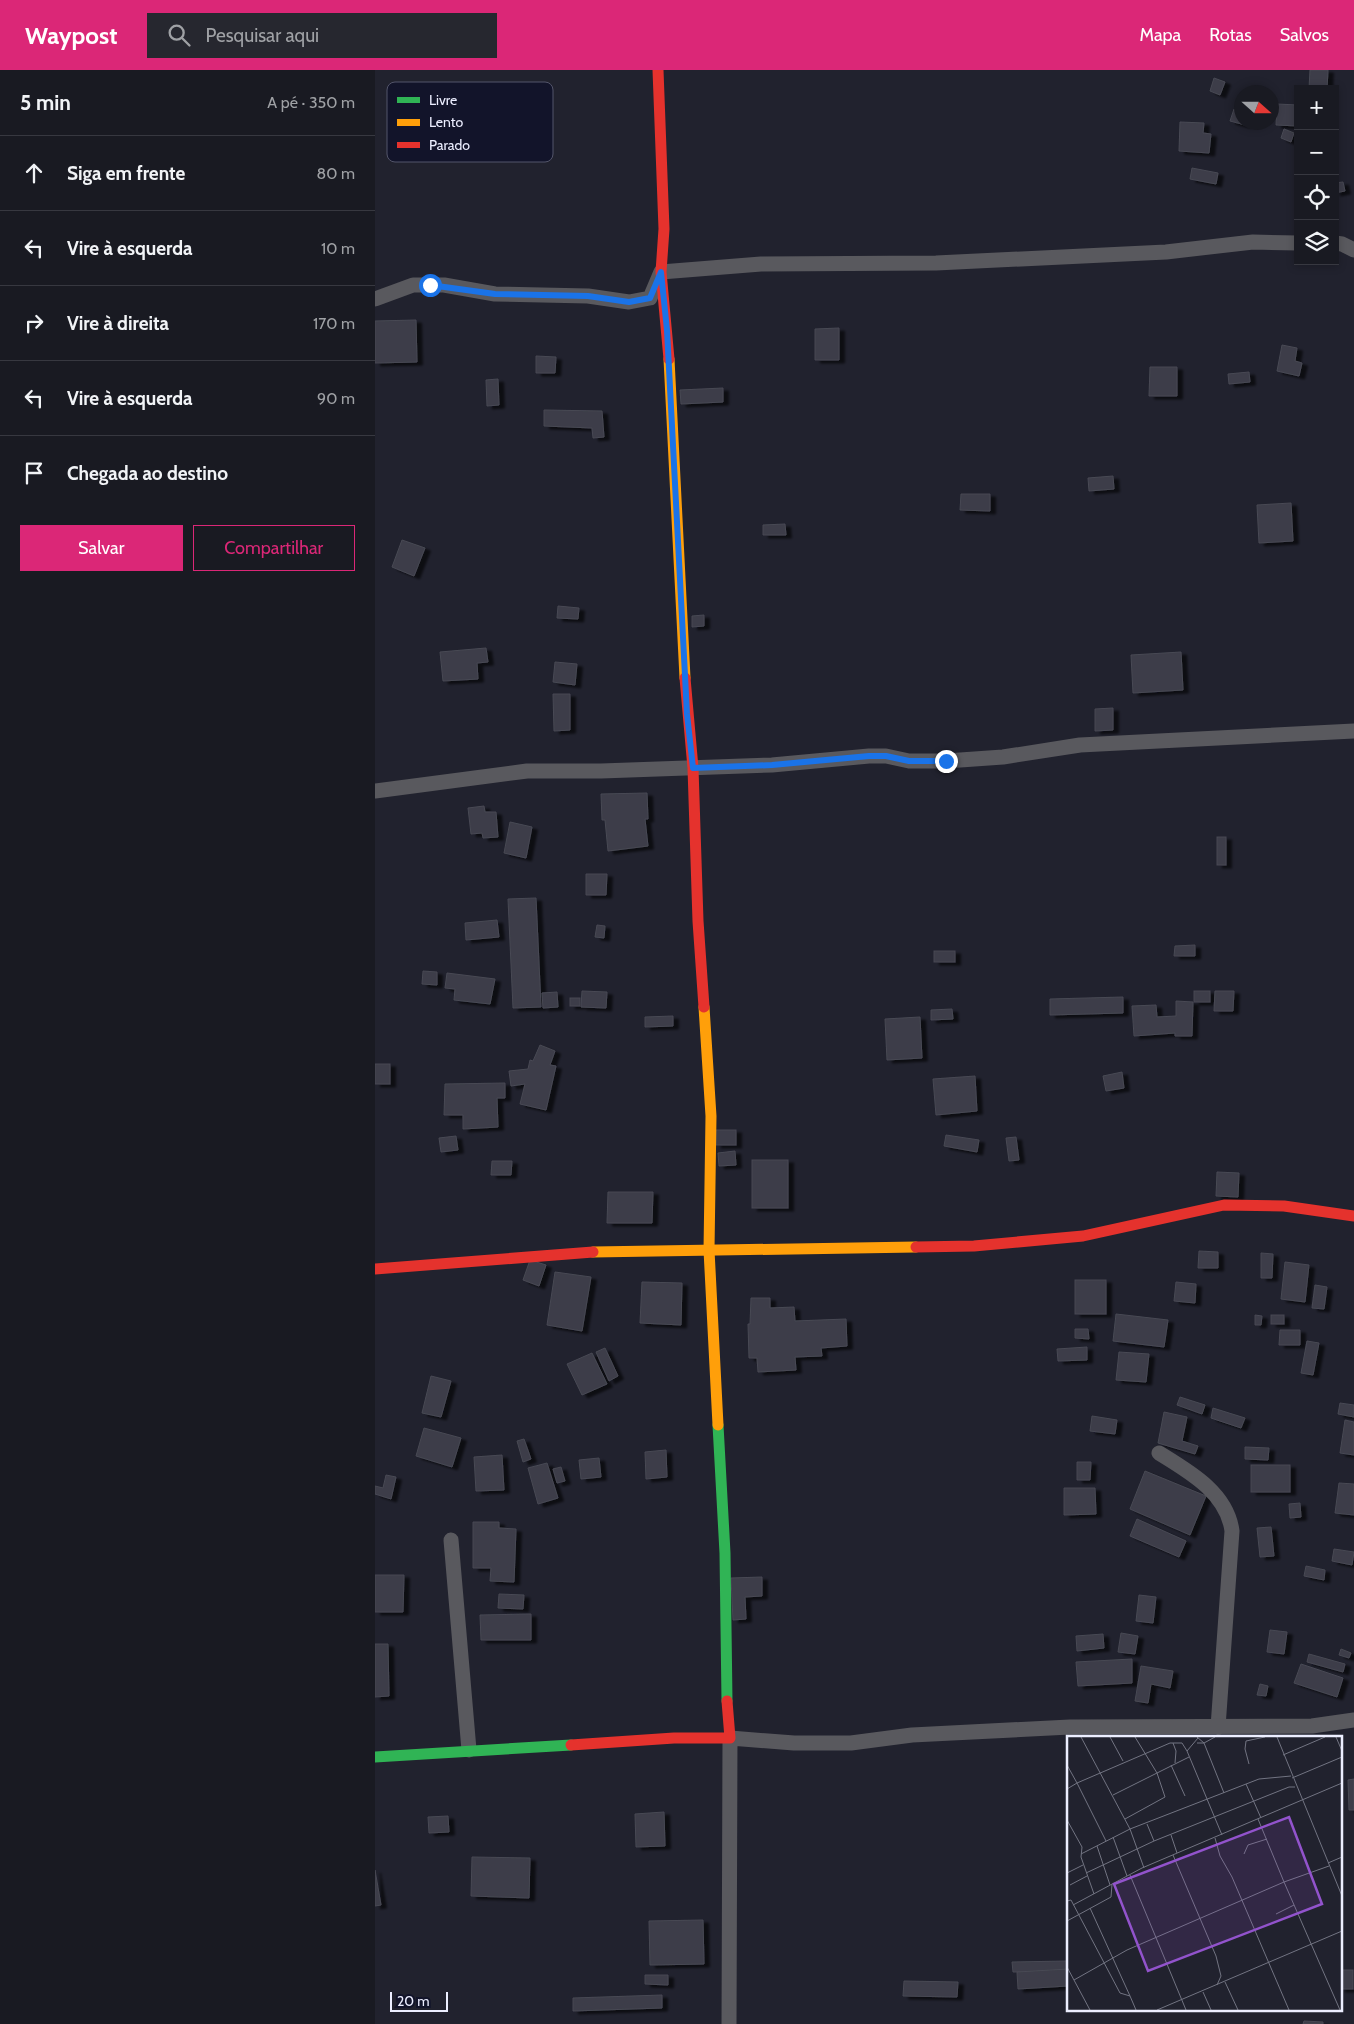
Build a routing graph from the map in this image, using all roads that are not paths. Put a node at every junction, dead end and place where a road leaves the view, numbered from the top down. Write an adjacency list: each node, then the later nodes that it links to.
1 (658, 70): 3 (street)
2 (1294, 243): 3 (street)
3 (661, 272): 4 (street); 6 (street)
4 (375, 299)
5 (1354, 731): 6 (street)
6 (693, 768): 7 (street); 9 (street)
7 (375, 791)
8 (1354, 1216): 9 (street)
9 (709, 1250): 10 (street); 15 (street)
10 (375, 1269)
11 (1159, 1453): 14 (street)
12 (451, 1540): 16 (street)
13 (1354, 1720): 14 (street)
14 (1218, 1727): 15 (street)
15 (730, 1738): 16 (street); 18 (street)
16 (469, 1750): 17 (street)
17 (375, 1757)
18 (729, 2024)

